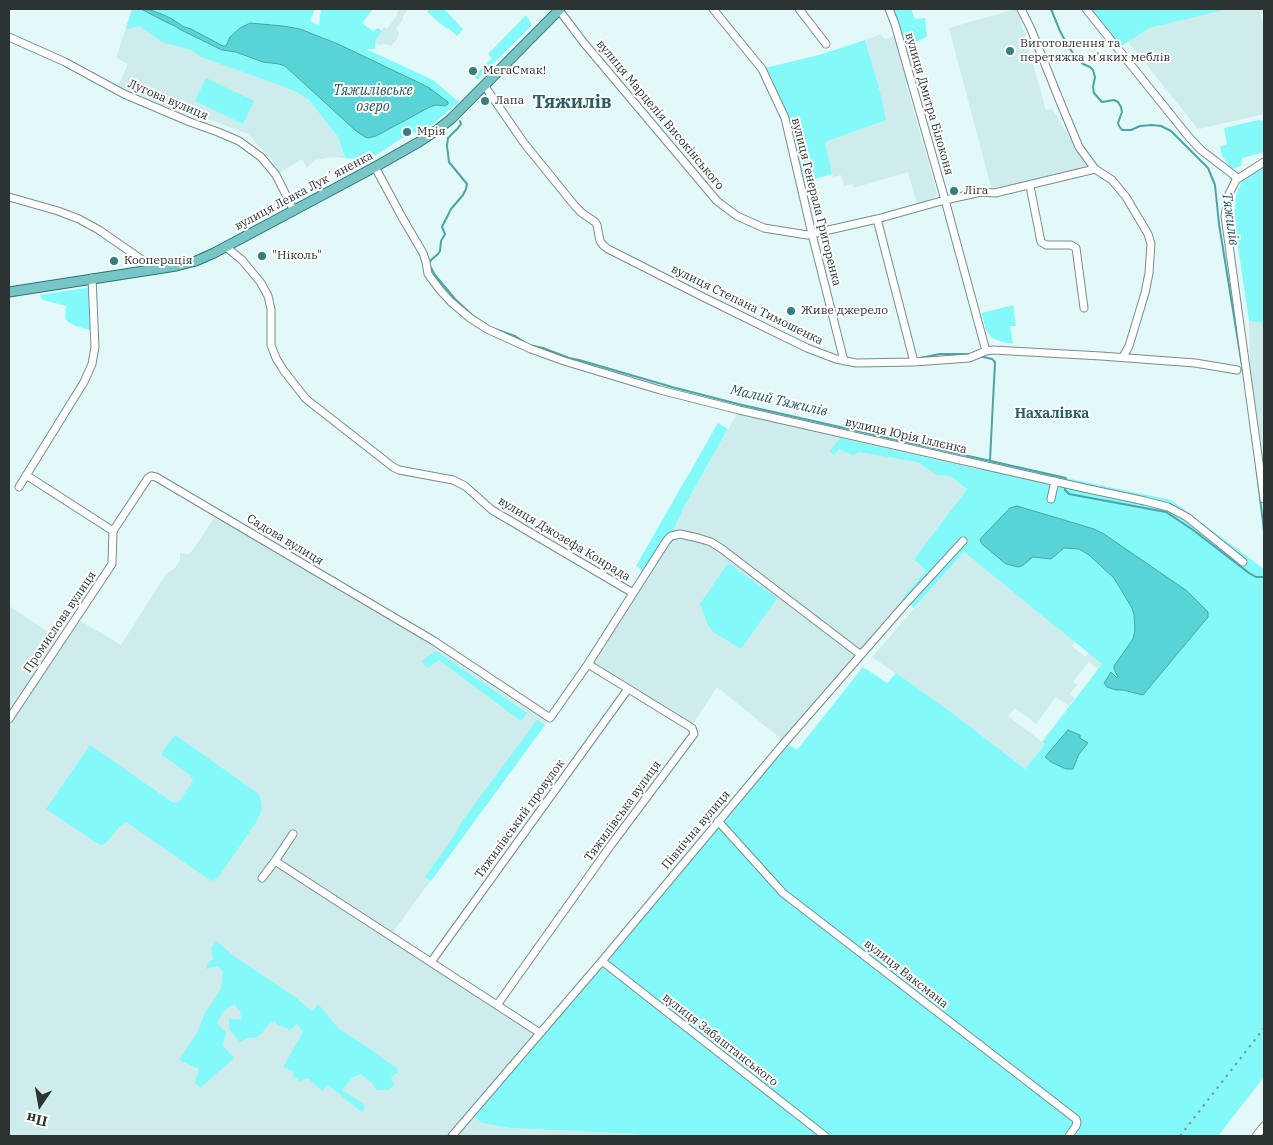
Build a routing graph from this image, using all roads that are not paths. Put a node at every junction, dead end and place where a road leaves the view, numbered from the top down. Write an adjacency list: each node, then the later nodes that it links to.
1 (559, 9): 9 (main road, вулиця Левка Лукʼяненка); 19 (street, вулиця Марцелія Високінського)
2 (713, 9): 19 (street, вулиця Генерала Григоренка)
3 (799, 9): 8 (street)
4 (889, 9): 16 (street, вулиця Дмитра Білоконя)
5 (1021, 9): 12 (street)
6 (1086, 9): 13 (street)
7 (9, 37): 17 (street, Лугова вулиця)
8 (826, 44)
9 (484, 85): 11 (main road, вулиця Левка Лукʼяненка); 27 (street, вулиця Степана Тимошенка)
10 (1264, 162): 13 (street)
11 (375, 167): 17 (main road, вулиця Левка Лукʼяненка); 31 (street, вулиця Юрія Іллєнка)
12 (1095, 169): 14 (street, вулиця Марцелія Високінського); 26 (street)
13 (1236, 180): 34 (street)
14 (1030, 186): 16 (street, вулиця Марцелія Високінського); 24 (street)
15 (9, 197): 21 (street)
16 (945, 200): 18 (street, вулиця Марцелія Високінського); 25 (street, вулиця Дмитра Білоконя)
17 (294, 210): 20 (main road, вулиця Левка Лукʼяненка)
18 (878, 219): 19 (street, вулиця Марцелія Високінського); 28 (street)
19 (812, 234): 27 (street, вулиця Генерала Григоренка)
20 (226, 247): 21 (main road, вулиця Левка Лукʼяненка); 38 (street, вулиця Джозефа Конрада)
21 (152, 270): 22 (main road, вулиця Левка Лукʼяненка)
22 (92, 278): 23 (main road, вулиця Левка Лукʼяненка); 30 (street)
23 (9, 292)
24 (1084, 308)
25 (986, 351): 26 (street, вулиця Степана Тимошенка); 28 (street, вулиця Степана Тимошенка)
26 (1123, 357): 29 (street, вулиця Степана Тимошенка)
27 (844, 361): 28 (street, вулиця Степана Тимошенка)
28 (914, 362)
29 (1237, 370)
30 (26, 475): 32 (street); 35 (street)
31 (1055, 481): 33 (street); 37 (street, вулиця Юрія Іллєнка)
32 (19, 487)
33 (1050, 499)
34 (1264, 499)
35 (113, 531): 40 (street, Садова вулиця); 42 (street, Промислова вулиця)
36 (963, 541): 39 (street, Північна вулиця)
37 (1243, 562)
38 (633, 593): 39 (street); 40 (street)
39 (861, 655): 43 (street, Північна вулиця)
40 (588, 664): 41 (street, Тяжилівська вулиця)
41 (628, 689): 48 (street, Тяжилівський провулок); 49 (street, Тяжилівська вулиця)
42 (9, 719)
43 (718, 821): 47 (street, Північна вулиця); 54 (street, вулиця Ваксмана)
44 (293, 834): 45 (street)
45 (275, 861): 46 (street); 48 (street)
46 (262, 878)
47 (602, 961): 50 (street, Північна вулиця); 53 (street, вулиця Забаштанського)
48 (430, 962): 49 (street)
49 (497, 1005): 50 (street)
50 (540, 1033): 52 (street, Північна вулиця)
51 (1264, 1126): 55 (street)
52 (452, 1136)
53 (825, 1136)
54 (1069, 1136)
55 (1256, 1136)

